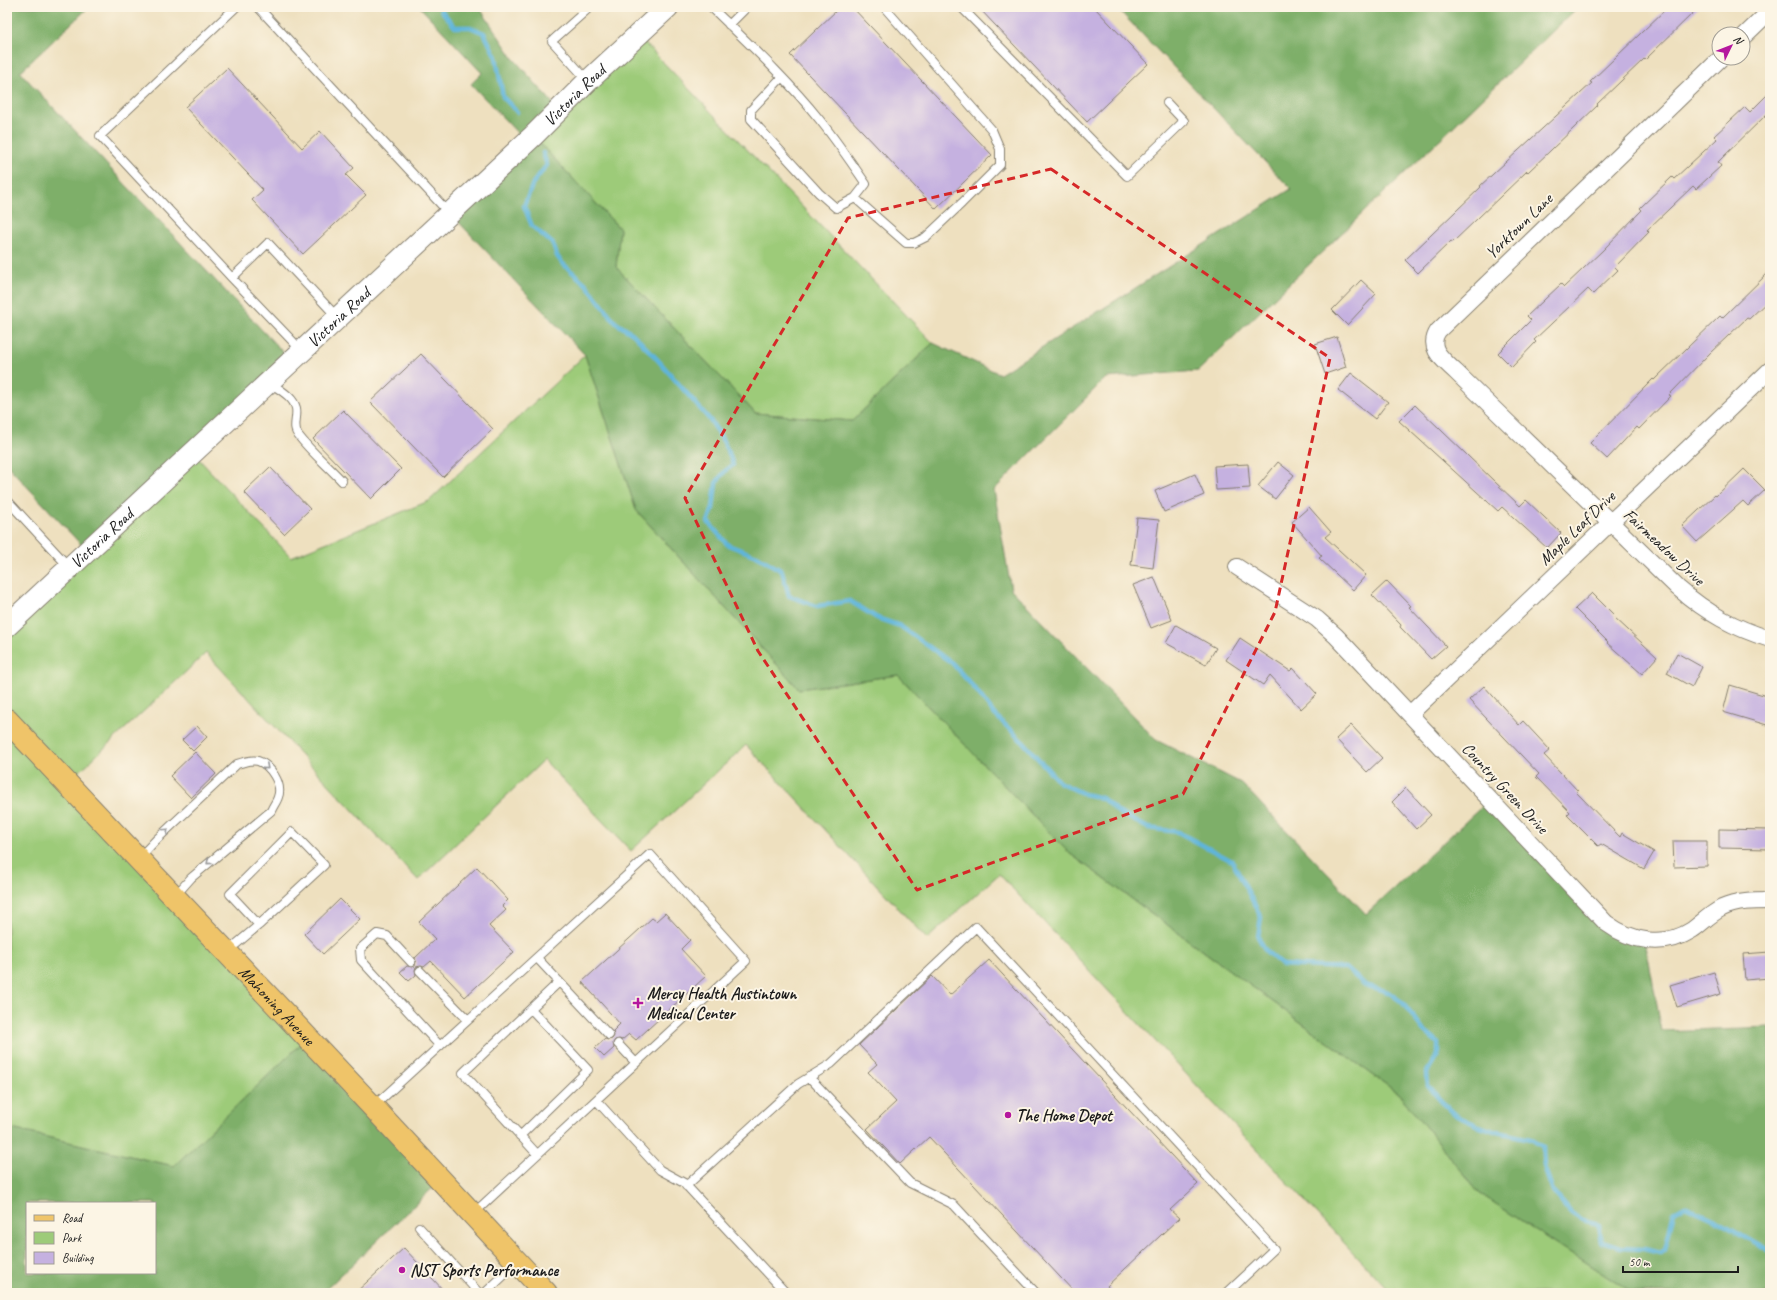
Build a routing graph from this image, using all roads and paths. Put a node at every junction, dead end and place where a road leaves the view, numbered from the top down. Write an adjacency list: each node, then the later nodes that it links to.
1 (236, 7): 18 (lane)
2 (258, 7): 17 (lane)
3 (590, 7): 14 (lane)
4 (668, 7): 14 (street, Victoria Road)
5 (710, 7): 10 (lane)
6 (747, 7): 10 (lane)
7 (884, 7): 16 (lane)
8 (961, 7): 15 (lane)
9 (1770, 11): 11 (street)
10 (728, 25): 13 (lane)
11 (1751, 29)
12 (1714, 66): 23 (street, Yorktown Lane)
13 (781, 78): 16 (lane); 16 (lane)
14 (588, 81): 17 (street, Victoria Road)
15 (1167, 103)
16 (855, 198)
17 (450, 213): 19 (street, Victoria Road)
18 (232, 278): 19 (lane); 20 (lane)
19 (338, 318): 20 (street, Victoria Road)
20 (302, 351): 22 (street, Victoria Road)
21 (1770, 370): 26 (street, Maple Leaf Drive)
22 (269, 382): 24 (lane); 27 (street, Victoria Road)
23 (1513, 427): 26 (street, Fairmeadow Drive)
24 (342, 481)
25 (7, 500): 27 (lane)
26 (1611, 522): 30 (street, Fairmeadow Drive); 31 (street, Maple Leaf Drive)
27 (70, 567): 29 (street, Victoria Road)
28 (1237, 567): 31 (street, Country Green Drive)
29 (7, 626)
30 (1770, 639)
31 (1410, 714): 35 (street, Country Green Drive)
32 (7, 720): 33 (main road, Mahoning Avenue)
33 (139, 859): 34 (main road, Mahoning Avenue); 34 (lane, one-way to 34)
34 (174, 896): 37 (main road, Mahoning Avenue)
35 (1770, 901)
36 (259, 925): 36 (lane); 37 (lane)
37 (227, 952): 50 (main road, Mahoning Avenue)
38 (537, 958): 41 (lane); 43 (lane); 47 (lane)
39 (412, 962): 46 (lane)
40 (420, 971): 43 (lane)
41 (559, 982): 42 (lane); 44 (lane)
42 (531, 1009): 51 (lane); 51 (lane)
43 (468, 1020): 46 (lane)
44 (609, 1035)
45 (618, 1044): 47 (lane)
46 (440, 1046): 50 (lane)
47 (636, 1063): 49 (lane)
48 (809, 1077): 53 (lane); 61 (lane); 62 (lane)
49 (596, 1100): 52 (lane); 53 (lane)
50 (374, 1107): 54 (main road, Mahoning Avenue)
51 (520, 1136): 52 (lane)
52 (537, 1154): 54 (lane)
53 (686, 1186): 60 (lane)
54 (472, 1214): 56 (main road, Mahoning Avenue)
55 (419, 1227): 57 (lane)
56 (518, 1262): 58 (lane); 59 (main road, Mahoning Avenue)
57 (479, 1293)
58 (485, 1293)
59 (546, 1293)
60 (786, 1293)
61 (1036, 1293)
62 (1227, 1293)

